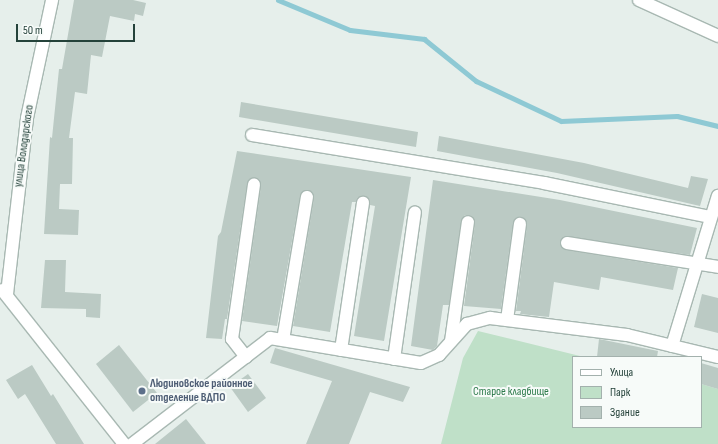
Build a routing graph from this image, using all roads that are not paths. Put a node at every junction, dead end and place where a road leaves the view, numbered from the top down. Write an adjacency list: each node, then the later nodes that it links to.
1 (52, 0): 16 (street, улица Володарского)
2 (639, 0): 3 (street)
3 (718, 36)
4 (252, 135): 10 (street)
5 (254, 185): 22 (street)
6 (307, 196): 18 (street)
7 (718, 196): 10 (street)
8 (363, 203): 21 (street)
9 (415, 212): 24 (street)
10 (710, 217): 14 (street)
11 (468, 222): 19 (street)
12 (520, 224): 17 (street)
13 (567, 244): 14 (street)
14 (698, 262): 15 (street); 20 (street)
15 (718, 267)
16 (3, 291): 25 (street, улица Володарского)
17 (507, 320): 19 (street); 20 (street)
18 (283, 340): 21 (street); 22 (street)
19 (451, 342): 24 (street)
20 (672, 346): 23 (street)
21 (341, 350): 24 (street)
22 (246, 356): 26 (street)
23 (718, 357)
24 (394, 359)
25 (124, 444)
26 (132, 444)

